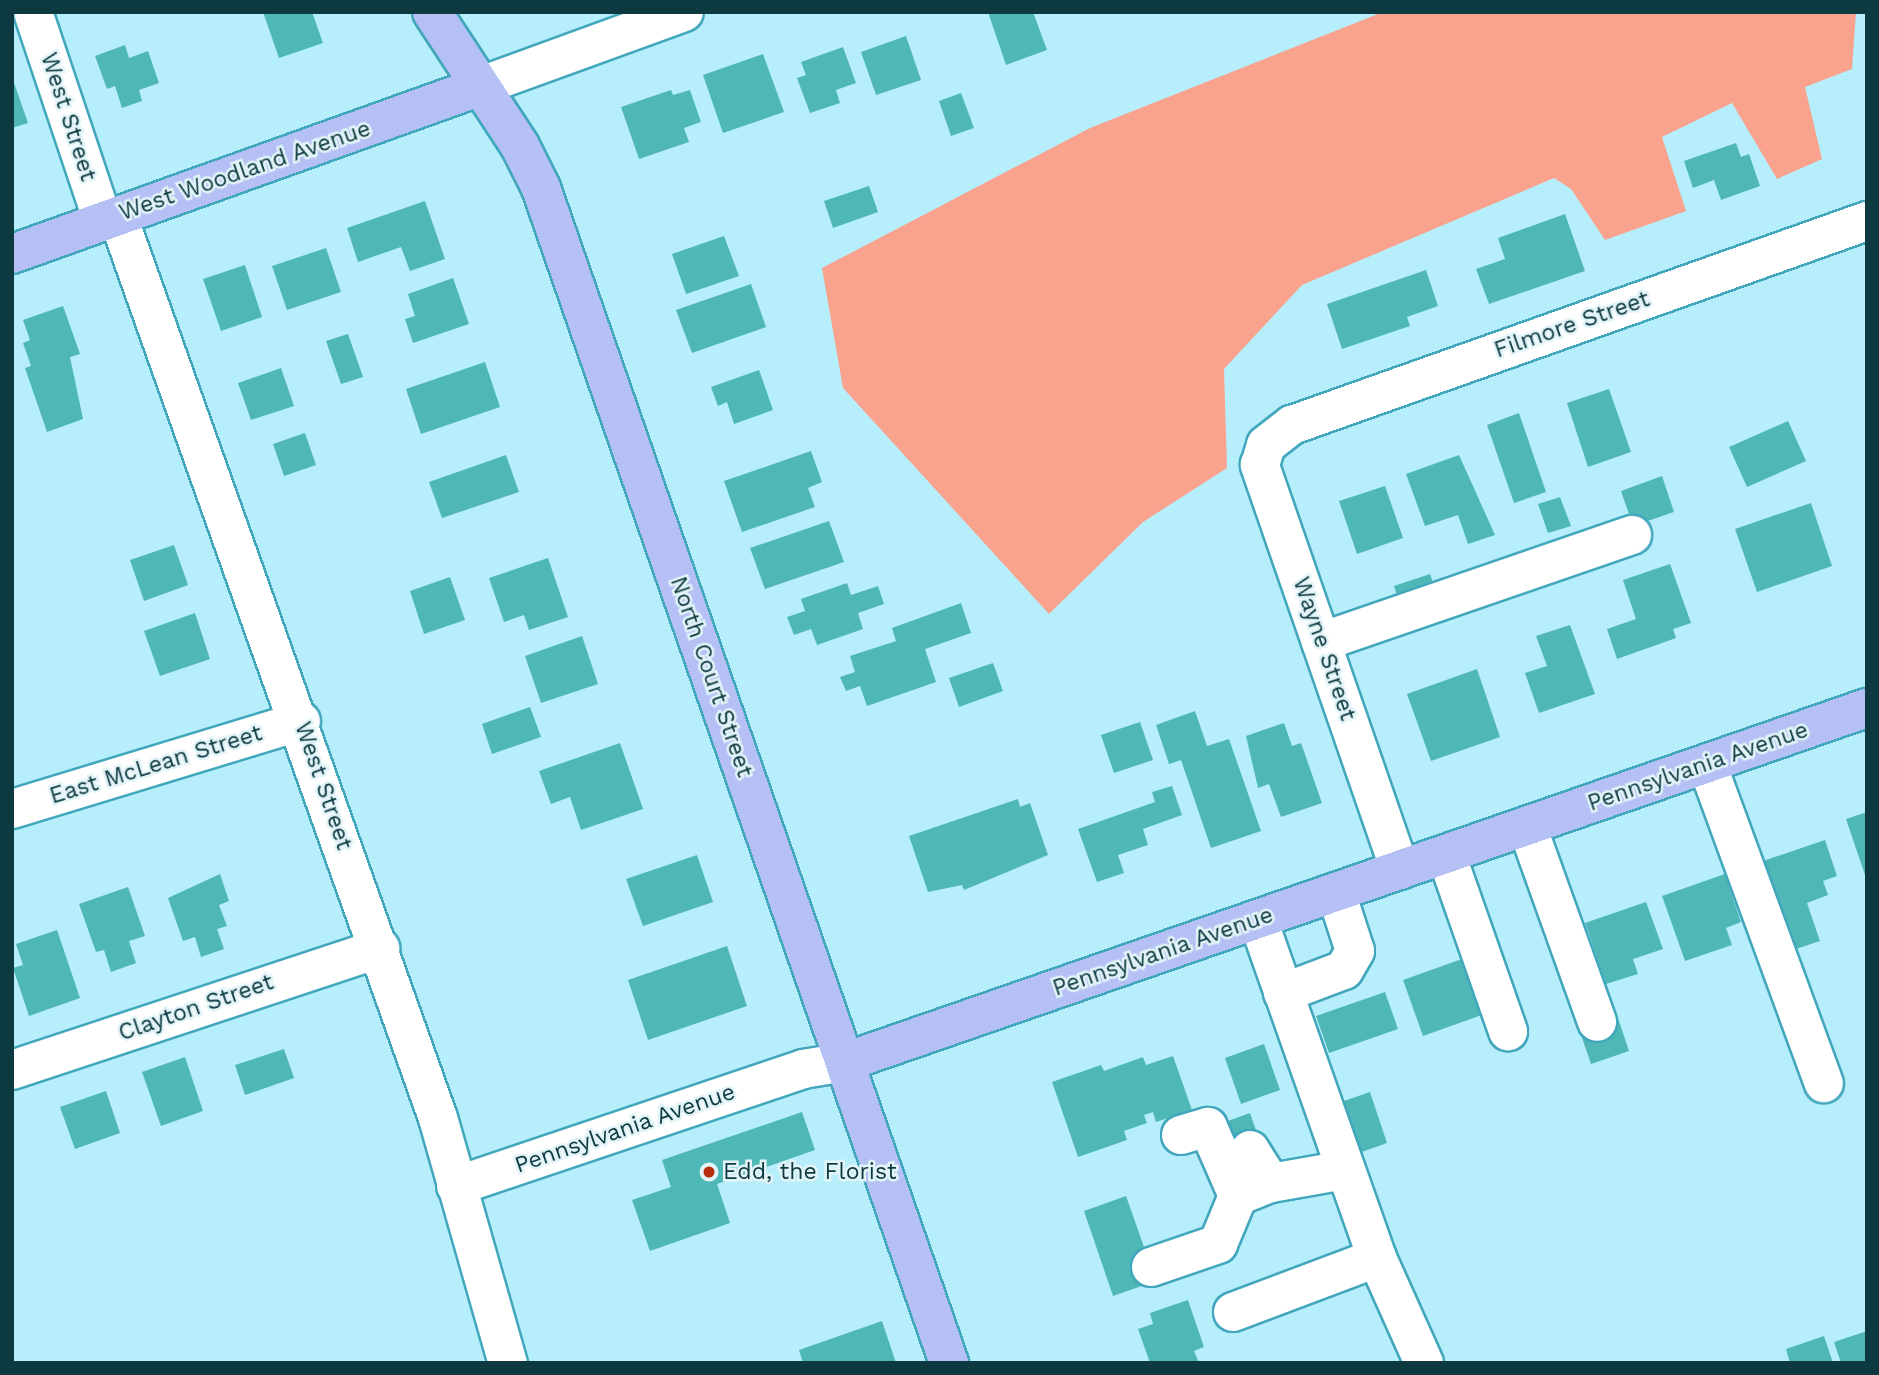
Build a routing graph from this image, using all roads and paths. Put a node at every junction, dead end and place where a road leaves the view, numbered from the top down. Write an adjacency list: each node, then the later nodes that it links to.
1 (33, 12): 5 (street, West Street)
2 (432, 12): 4 (main road, North Court Street)
3 (684, 12): 4 (street)
4 (478, 87): 5 (main road, West Woodland Avenue); 24 (main road, North Court Street)
5 (110, 219): 7 (main road, West Woodland Avenue); 12 (street, West Street)
6 (1867, 221): 8 (street, Filmore Street)
7 (12, 254)
8 (1280, 434): 10 (street, Wayne Street)
9 (1632, 535): 10 (street)
10 (1321, 642): 17 (street, Wayne Street)
11 (1867, 708): 13 (main road, Pennsylvania Avenue)
12 (301, 721): 14 (street, East McLean Street); 20 (street, West Street)
13 (1707, 764): 15 (main road, Pennsylvania Avenue); 26 (street)
14 (12, 809)
15 (1527, 826): 16 (main road, Pennsylvania Avenue); 22 (street)
16 (1446, 854): 17 (main road, Pennsylvania Avenue); 23 (street)
17 (1400, 870): 18 (main road, Pennsylvania Avenue)
18 (1336, 892): 19 (main road, Pennsylvania Avenue); 21 (street)
19 (1258, 920): 21 (street); 24 (main road, Pennsylvania Avenue)
20 (380, 948): 25 (street, Clayton Street); 30 (street, West Street)
21 (1283, 993): 29 (street)
22 (1597, 1022)
23 (1508, 1031)
24 (845, 1062): 30 (street, Pennsylvania Avenue); 36 (main road, North Court Street)
25 (12, 1070)
26 (1824, 1083)
27 (1181, 1135): 31 (street)
28 (1250, 1150): 31 (street)
29 (1345, 1171): 31 (street); 32 (street)
30 (456, 1186): 35 (street, West Street)
31 (1255, 1189): 33 (street)
32 (1377, 1258): 34 (street); 37 (street)
33 (1151, 1267)
34 (1233, 1312)
35 (508, 1363)
36 (949, 1363)
37 (1424, 1363)

